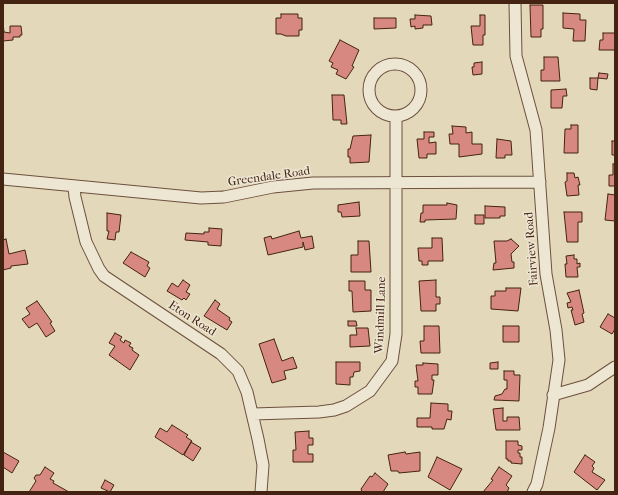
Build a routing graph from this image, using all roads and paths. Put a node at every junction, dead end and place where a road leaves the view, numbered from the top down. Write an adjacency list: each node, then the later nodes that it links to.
1 (515, 3): 5 (street, Fairview Road)
2 (396, 116): 2 (street); 4 (street, Windmill Lane)
3 (3, 179): 6 (street, Greendale Road)
4 (395, 182): 5 (street, Greendale Road); 6 (street, Greendale Road); 9 (street, Windmill Lane)
5 (540, 182): 8 (street, Fairview Road)
6 (74, 187): 9 (street, Eton Road)
7 (615, 367): 8 (street)
8 (552, 395): 11 (street, Fairview Road)
9 (253, 414): 10 (street, Eton Road)
10 (261, 492)
11 (533, 492)

